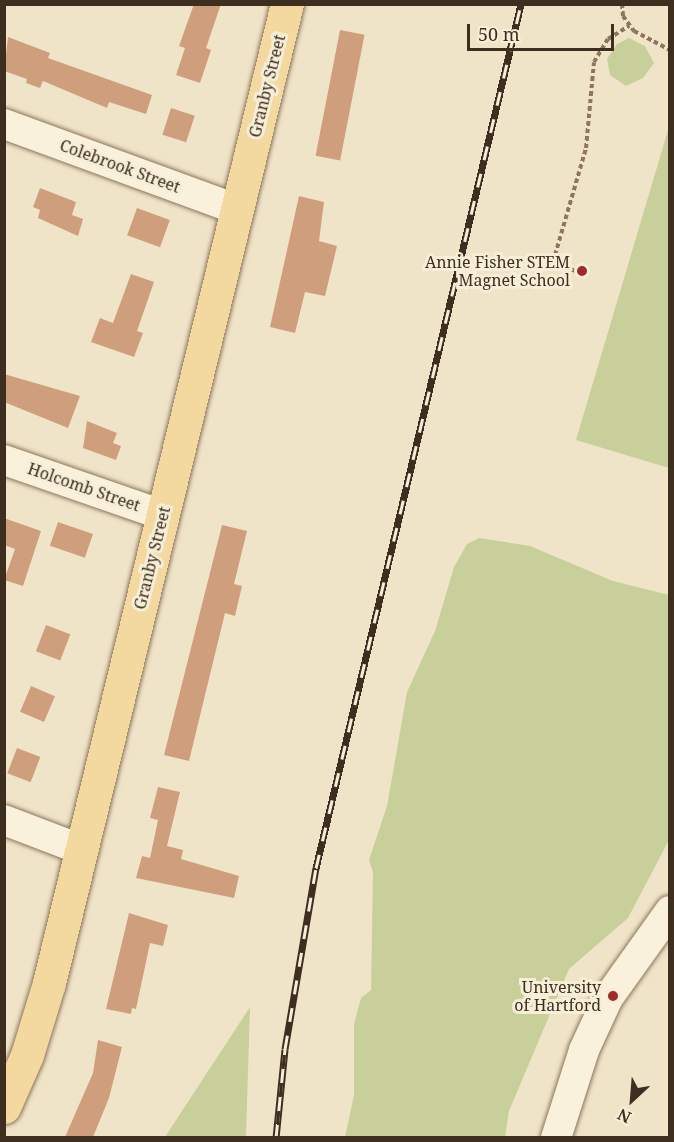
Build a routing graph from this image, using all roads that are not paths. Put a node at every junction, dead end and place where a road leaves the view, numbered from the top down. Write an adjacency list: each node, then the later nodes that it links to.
1 (287, 4): 3 (main road, Granby Street)
2 (4, 124): 3 (street, Colebrook Street)
3 (236, 209): 5 (main road, Granby Street)
4 (4, 460): 5 (street, Holcomb Street)
5 (163, 515): 7 (main road, Granby Street)
6 (4, 820): 7 (street)
7 (80, 849): 9 (main road, Granby Street)
8 (669, 911): 10 (street)
9 (5, 1107)
10 (556, 1137)

